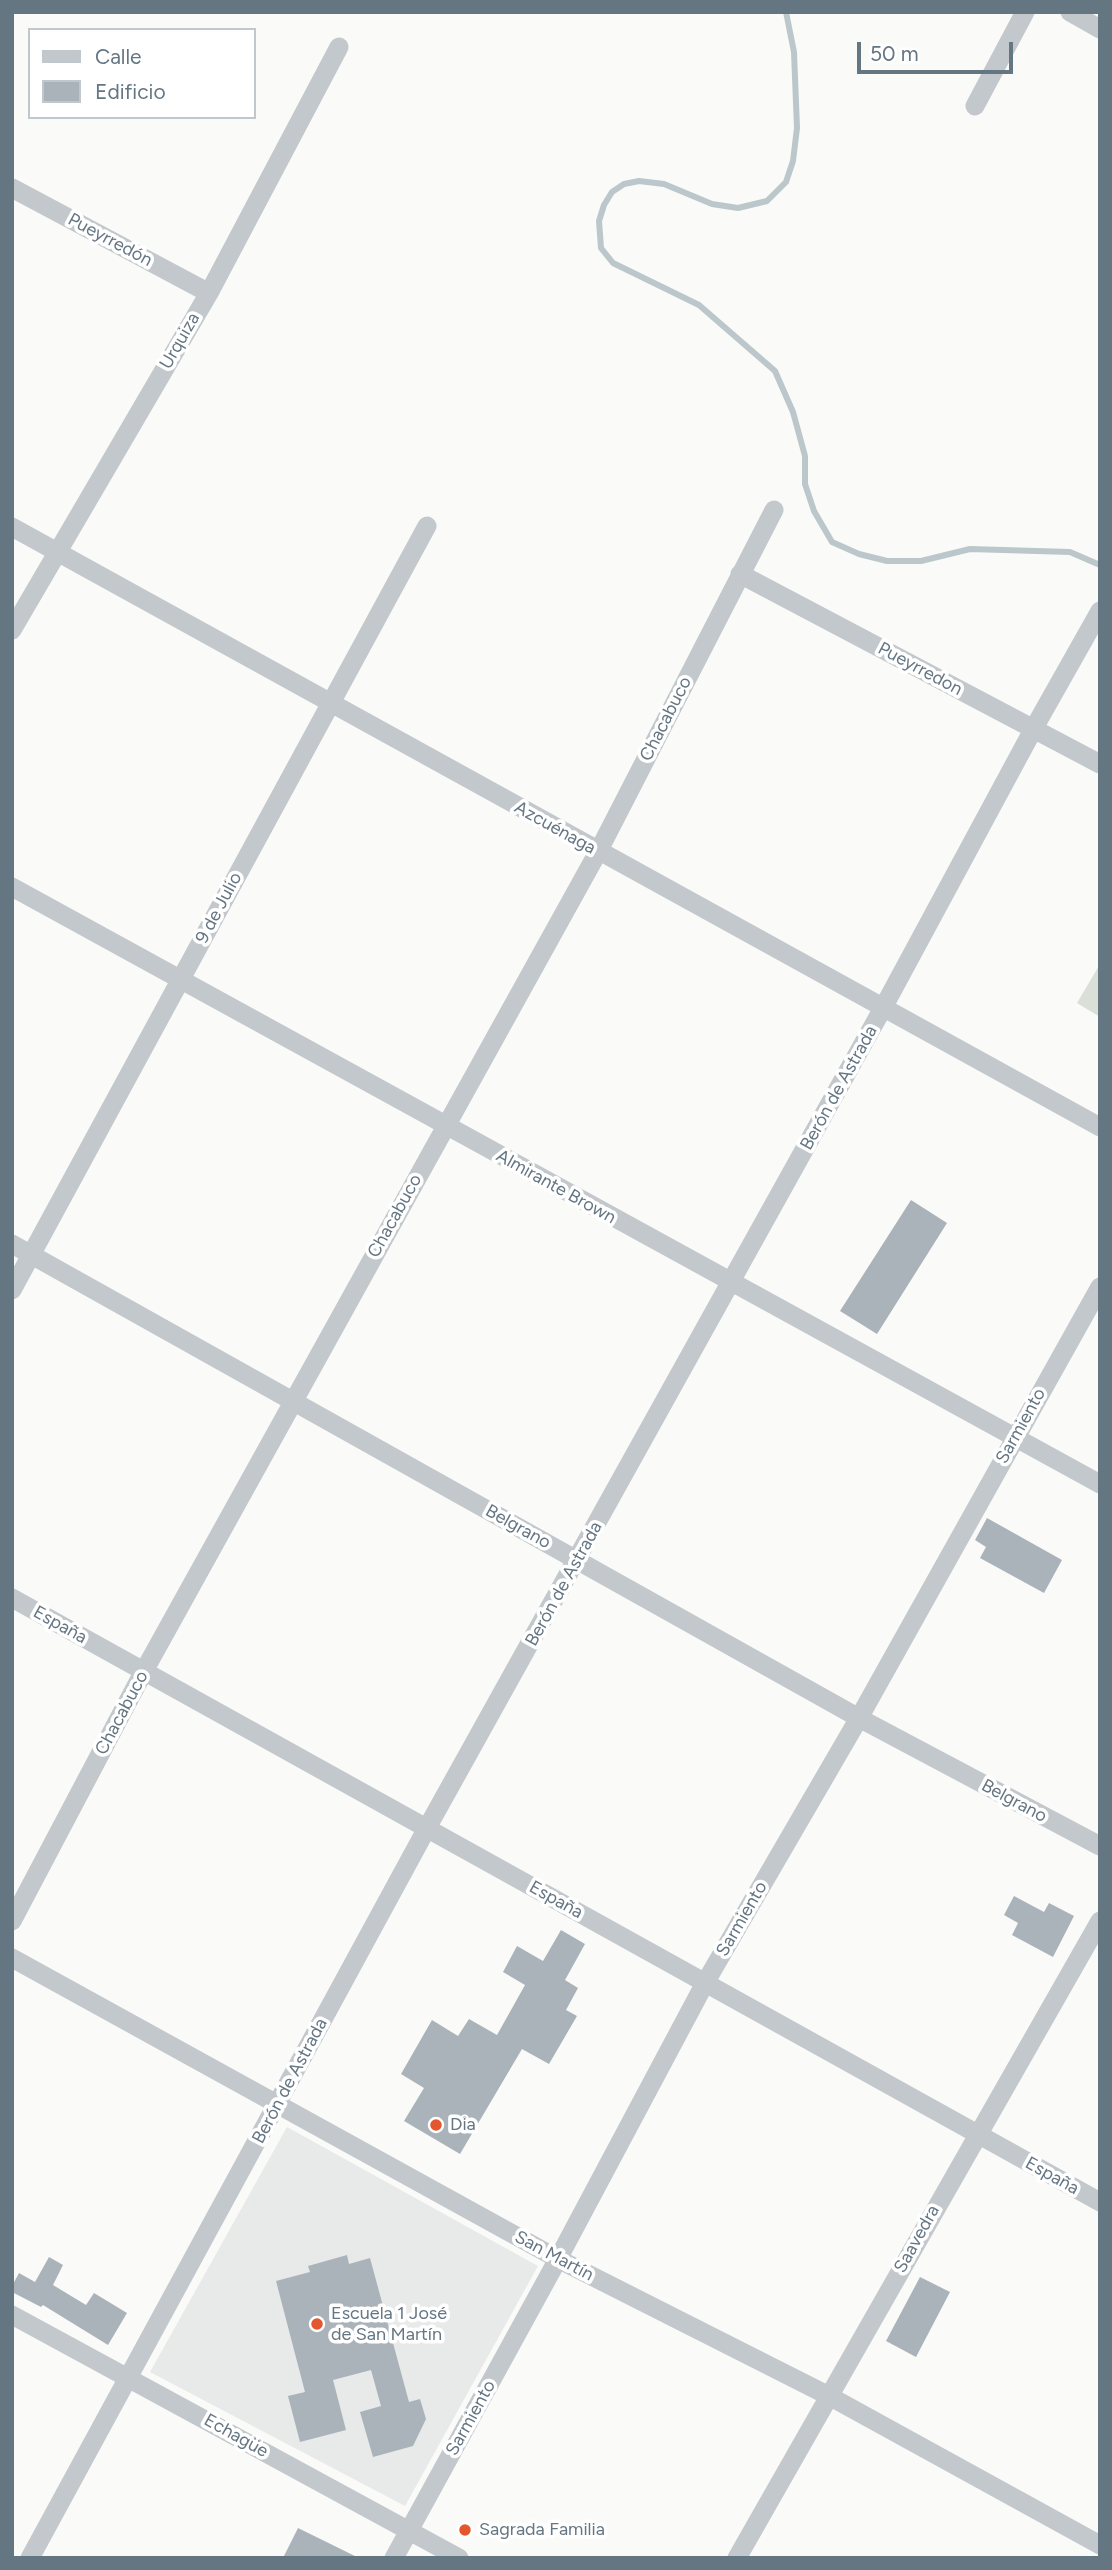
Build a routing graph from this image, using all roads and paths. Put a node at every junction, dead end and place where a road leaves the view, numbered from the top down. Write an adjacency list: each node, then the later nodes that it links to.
1 (1025, 12): 5 (street)
2 (1070, 12): 3 (street)
3 (1100, 29)
4 (339, 47): 7 (street, Urquiza)
5 (975, 106)
6 (12, 188): 7 (street, Pueyrredón)
7 (209, 293): 11 (street, Urquiza)
8 (774, 510): 12 (street, Chacabuco)
9 (427, 526): 15 (street, 9 de Julio)
10 (12, 527): 11 (street, Azcuénaga)
11 (56, 553): 14 (street, Urquiza); 15 (street, Azcuénaga)
12 (740, 574): 16 (street, Pueyrredon); 18 (street, Chacabuco)
13 (1097, 617): 16 (street, Berón de Astrada)
14 (12, 630)
15 (329, 703): 18 (street, Azcuénaga); 20 (street, 9 de Julio)
16 (1034, 728): 17 (street, Pueyrredon); 21 (street, Berón de Astrada)
17 (1100, 764)
18 (598, 852): 21 (street, Azcuénaga); 22 (street, Chacabuco)
19 (12, 887): 20 (street, Almirante Brown)
20 (181, 980): 22 (street, Almirante Brown); 25 (street, 9 de Julio)
21 (883, 1008): 23 (street, Azcuénaga); 26 (street, Berón de Astrada)
22 (445, 1126): 26 (street, Almirante Brown); 29 (street, Chacabuco)
23 (1100, 1127)
24 (12, 1244): 25 (street, Belgrano)
25 (32, 1255): 28 (street, 9 de Julio); 29 (street, Belgrano)
26 (730, 1282): 30 (street, Almirante Brown); 32 (street, Berón de Astrada)
27 (1100, 1287): 30 (street, Sarmiento)
28 (12, 1290)
29 (293, 1401): 32 (street, Belgrano); 34 (street, Chacabuco)
30 (1013, 1439): 31 (street, Almirante Brown); 35 (street, Sarmiento)
31 (1100, 1484)
32 (577, 1560): 35 (street, Belgrano); 36 (street, Berón de Astrada)
33 (12, 1598): 34 (street, España)
34 (144, 1671): 36 (street, España); 38 (street, Chacabuco)
35 (859, 1718): 37 (street, Belgrano); 41 (street, Sarmiento)
36 (427, 1828): 41 (street, España); 42 (street, Berón de Astrada)
37 (1100, 1846)
38 (12, 1921)
39 (1100, 1921): 43 (street, Saavedra)
40 (12, 1958): 42 (street, San Martín)
41 (705, 1983): 43 (street, España); 45 (street, Sarmiento)
42 (278, 2105): 45 (street, San Martín); 47 (street, Berón de Astrada)
43 (976, 2134): 44 (street, España); 48 (street, Saavedra)
44 (1100, 2202)
45 (558, 2259): 48 (street, San Martín); 49 (street, Sarmiento)
46 (12, 2315): 47 (street, Echagüe)
47 (130, 2378): 49 (street, Echagüe); 52 (street, Berón de Astrada)
48 (829, 2396): 50 (street, San Martín); 55 (street, Saavedra)
49 (409, 2531): 53 (street, Sarmiento); 54 (street, Echagüe)
50 (1100, 2545)
51 (1100, 2553): 56 (street)
52 (30, 2558)
53 (394, 2558)
54 (459, 2558)
55 (737, 2558)
56 (1097, 2558)

